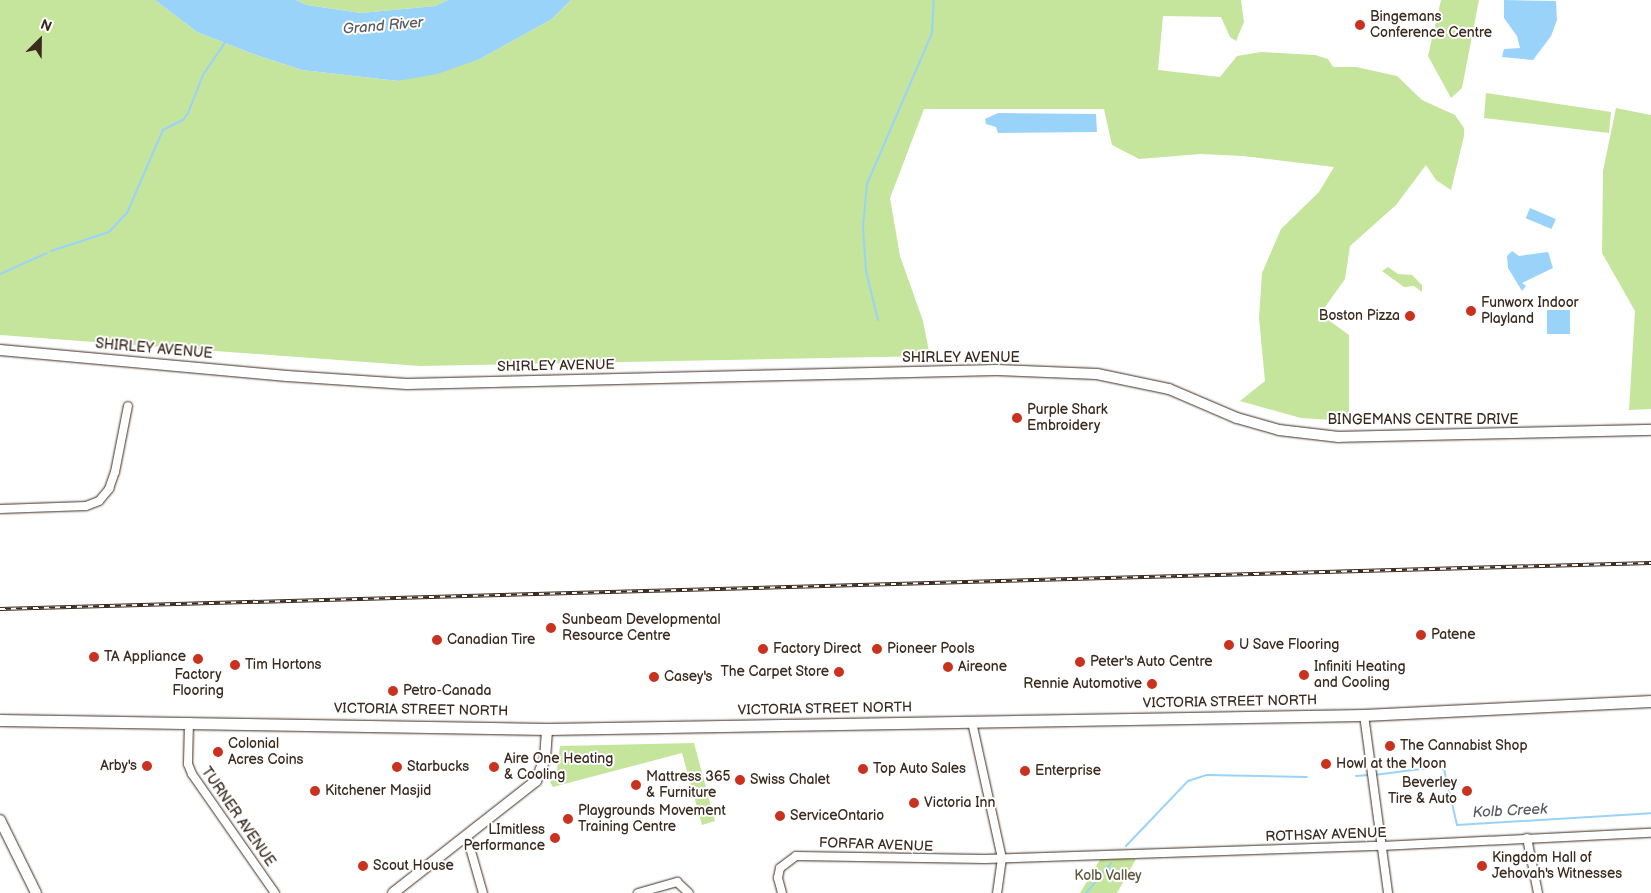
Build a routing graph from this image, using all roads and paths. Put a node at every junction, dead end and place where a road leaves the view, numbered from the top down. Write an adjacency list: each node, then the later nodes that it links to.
1 (0, 350): 2 (main road, SHIRLEY AVENUE)
2 (1114, 376): 4 (main road, BINGEMANS CENTRE DRIVE)
3 (128, 406): 5 (street)
4 (1651, 430)
5 (0, 509)
6 (1651, 701): 7 (main road, VICTORIA STREET NORTH)
7 (1364, 715): 10 (main road, VICTORIA STREET NORTH); 16 (street)
8 (0, 720): 9 (main road, VICTORIA STREET NORTH)
9 (189, 722): 11 (main road, VICTORIA STREET NORTH); 19 (street, TURNER AVENUE)
10 (972, 722): 11 (main road, VICTORIA STREET NORTH); 17 (street)
11 (547, 729): 14 (main road)
12 (0, 820): 18 (main road)
13 (1651, 833): 15 (street, ROTHSAY AVENUE)
14 (467, 837): 20 (main road); 21 (street)
15 (1527, 838): 16 (street, ROTHSAY AVENUE); 27 (street)
16 (1381, 846): 17 (street, ROTHSAY AVENUE); 26 (street)
17 (1002, 858): 24 (street, FORFAR AVENUE); 25 (street)
18 (36, 893)
19 (275, 893)
20 (393, 893)
21 (483, 893)
22 (638, 893): 23 (street)
23 (689, 893)
24 (782, 893)
25 (997, 893)
26 (1388, 893)
27 (1538, 893)

